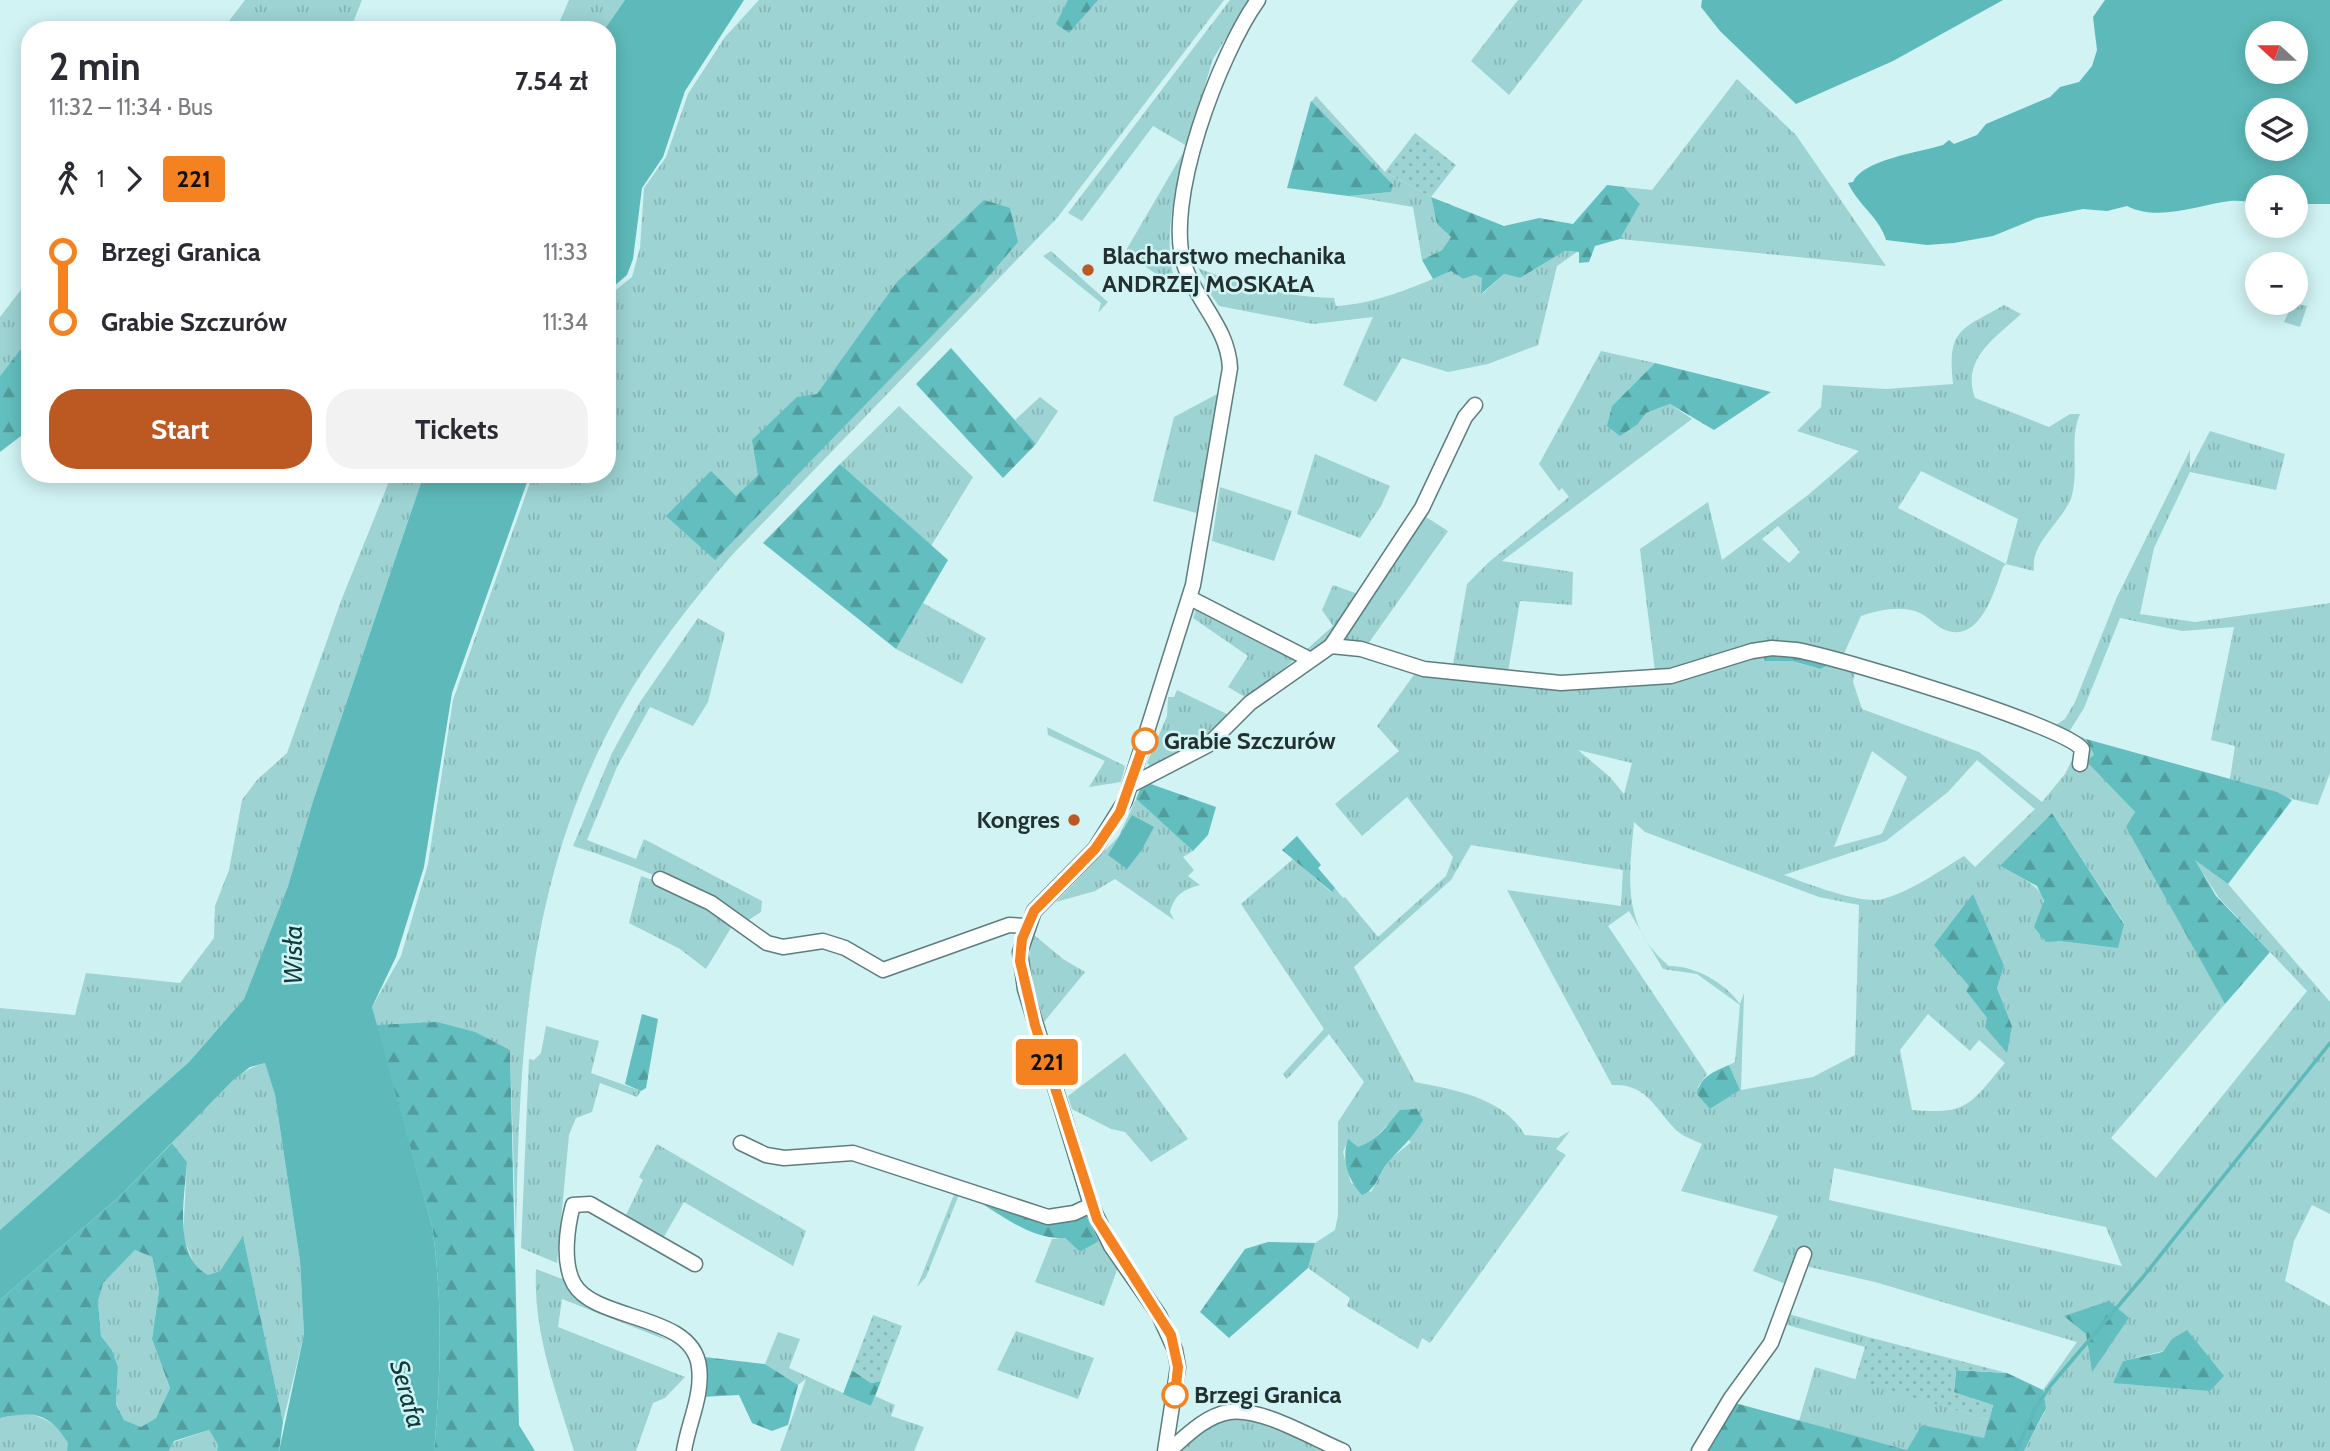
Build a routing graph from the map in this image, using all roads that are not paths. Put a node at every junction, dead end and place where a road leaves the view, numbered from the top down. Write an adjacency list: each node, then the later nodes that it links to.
1 (1258, 0): 3 (street)
2 (1475, 405): 4 (street)
3 (1190, 598): 5 (street); 7 (street)
4 (1331, 646): 5 (street); 6 (street)
5 (1310, 659): 7 (street)
6 (2081, 764)
7 (1131, 785): 9 (street)
8 (660, 879): 9 (street)
9 (1026, 926): 11 (street)
10 (741, 1143): 11 (street)
11 (1091, 1205): 15 (street)
12 (1804, 1254): 17 (street)
13 (695, 1264): 14 (street)
14 (684, 1451)
15 (1167, 1451): 16 (street)
16 (1343, 1451)
17 (1699, 1451)

